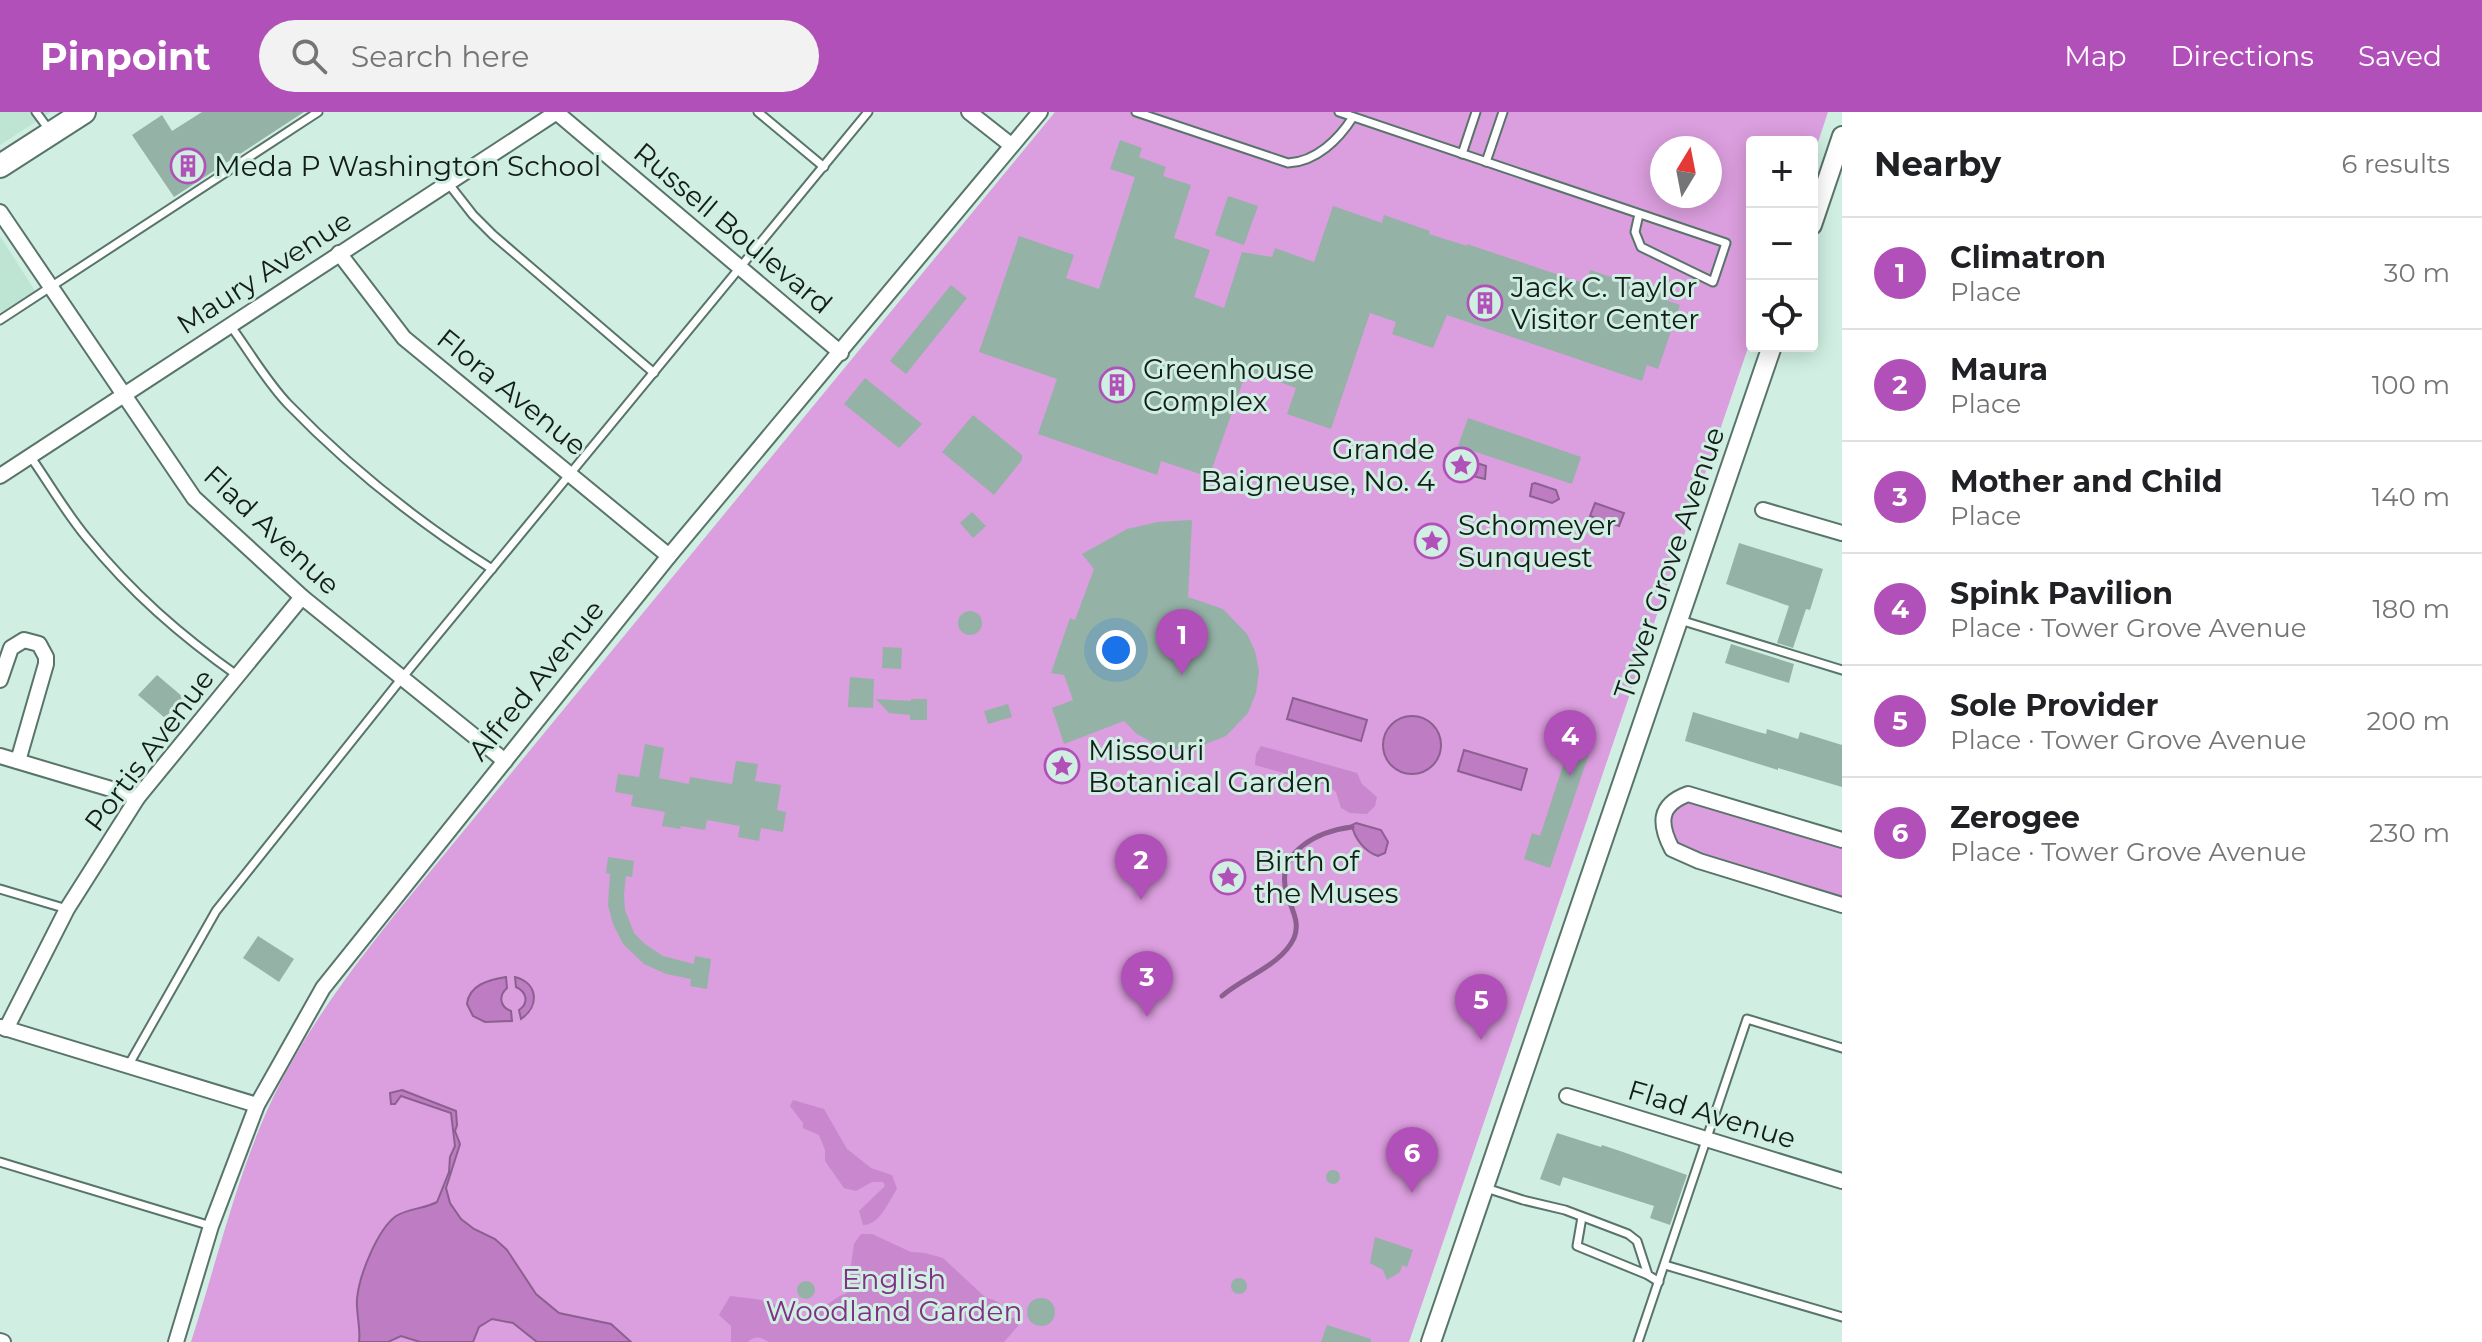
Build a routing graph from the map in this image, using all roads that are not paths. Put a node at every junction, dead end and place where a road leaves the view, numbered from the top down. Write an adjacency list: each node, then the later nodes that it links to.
1 (36, 112): 14 (lane)
2 (84, 112): 14 (main road)
3 (318, 112): 28 (lane)
4 (556, 112): 22 (street, Maury Avenue); 27 (street, Russell Boulevard)
5 (758, 112): 20 (lane)
6 (868, 112): 20 (lane)
7 (969, 112): 16 (street)
8 (1040, 112): 16 (street, Alfred Avenue)
9 (1136, 112): 13 (lane)
10 (1339, 112): 13 (lane)
11 (1476, 112): 17 (lane)
12 (1503, 112): 18 (lane)
13 (1353, 117): 17 (lane)
14 (51, 133): 19 (main road)
15 (1842, 136): 21 (street)
16 (1011, 145): 32 (street, Alfred Avenue)
17 (1462, 154): 18 (lane)
18 (1486, 162): 25 (lane)
19 (0, 166)
20 (824, 167): 27 (lane)
21 (1837, 167): 23 (street)
22 (448, 183): 26 (street, Maury Avenue); 33 (lane)
23 (1818, 211)
24 (0, 212): 28 (street, Flad Avenue)
25 (1639, 214): 25 (lane)
26 (339, 253): 30 (street, Maury Avenue); 36 (street, Flora Avenue)
27 (740, 269): 32 (street, Russell Boulevard); 33 (lane)
28 (51, 286): 29 (lane); 34 (street, Flad Avenue)
29 (0, 320)
30 (230, 325): 34 (street, Maury Avenue); 41 (lane)
31 (1770, 352): 43 (street, Tower Grove Avenue)
32 (841, 353): 40 (street, Alfred Avenue)
33 (654, 373): 36 (lane)
34 (123, 396): 35 (street, Maury Avenue); 42 (street, Flad Avenue)
35 (30, 456): 37 (street, Maury Avenue); 45 (lane)
36 (571, 474): 40 (street, Flora Avenue); 41 (lane)
37 (0, 476)
38 (1763, 510): 39 (street)
39 (1842, 533)
40 (669, 556): 50 (street, Alfred Avenue)
41 (492, 569): 46 (lane)
42 (302, 597): 45 (street, Portis Avenue); 46 (street, Flad Avenue)
43 (1679, 620): 44 (lane); 64 (street, Tower Grove Avenue)
44 (1842, 670)
45 (238, 676): 51 (street, Portis Avenue)
46 (402, 678): 50 (street, Flad Avenue); 58 (lane)
47 (0, 680): 49 (street)
48 (0, 756): 49 (street)
49 (18, 761): 51 (street)
50 (505, 761): 60 (street, Alfred Avenue)
51 (138, 797): 55 (street, Portis Avenue)
52 (1842, 840): 54 (street)
53 (0, 889): 55 (lane)
54 (1842, 905)
55 (67, 909): 56 (street, Portis Avenue)
56 (3, 1028): 58 (street)
57 (1842, 1048): 61 (lane)
58 (128, 1066): 60 (street)
59 (1567, 1096): 61 (street, Flad Avenue)
60 (257, 1105): 66 (street, Alfred Avenue)
61 (1707, 1139): 63 (street, Flad Avenue); 67 (lane)
62 (0, 1162): 66 (lane)
63 (1842, 1181)
64 (1484, 1187): 65 (lane); 72 (street, Tower Grove Avenue)
65 (1582, 1217): 68 (lane); 68 (lane)
66 (211, 1226): 71 (street, Alfred Avenue)
67 (1665, 1265): 69 (lane); 70 (lane)
68 (1648, 1275): 69 (lane)
69 (1659, 1282): 73 (lane)
70 (1842, 1317)
71 (176, 1342)
72 (1431, 1342)
73 (1638, 1342)

